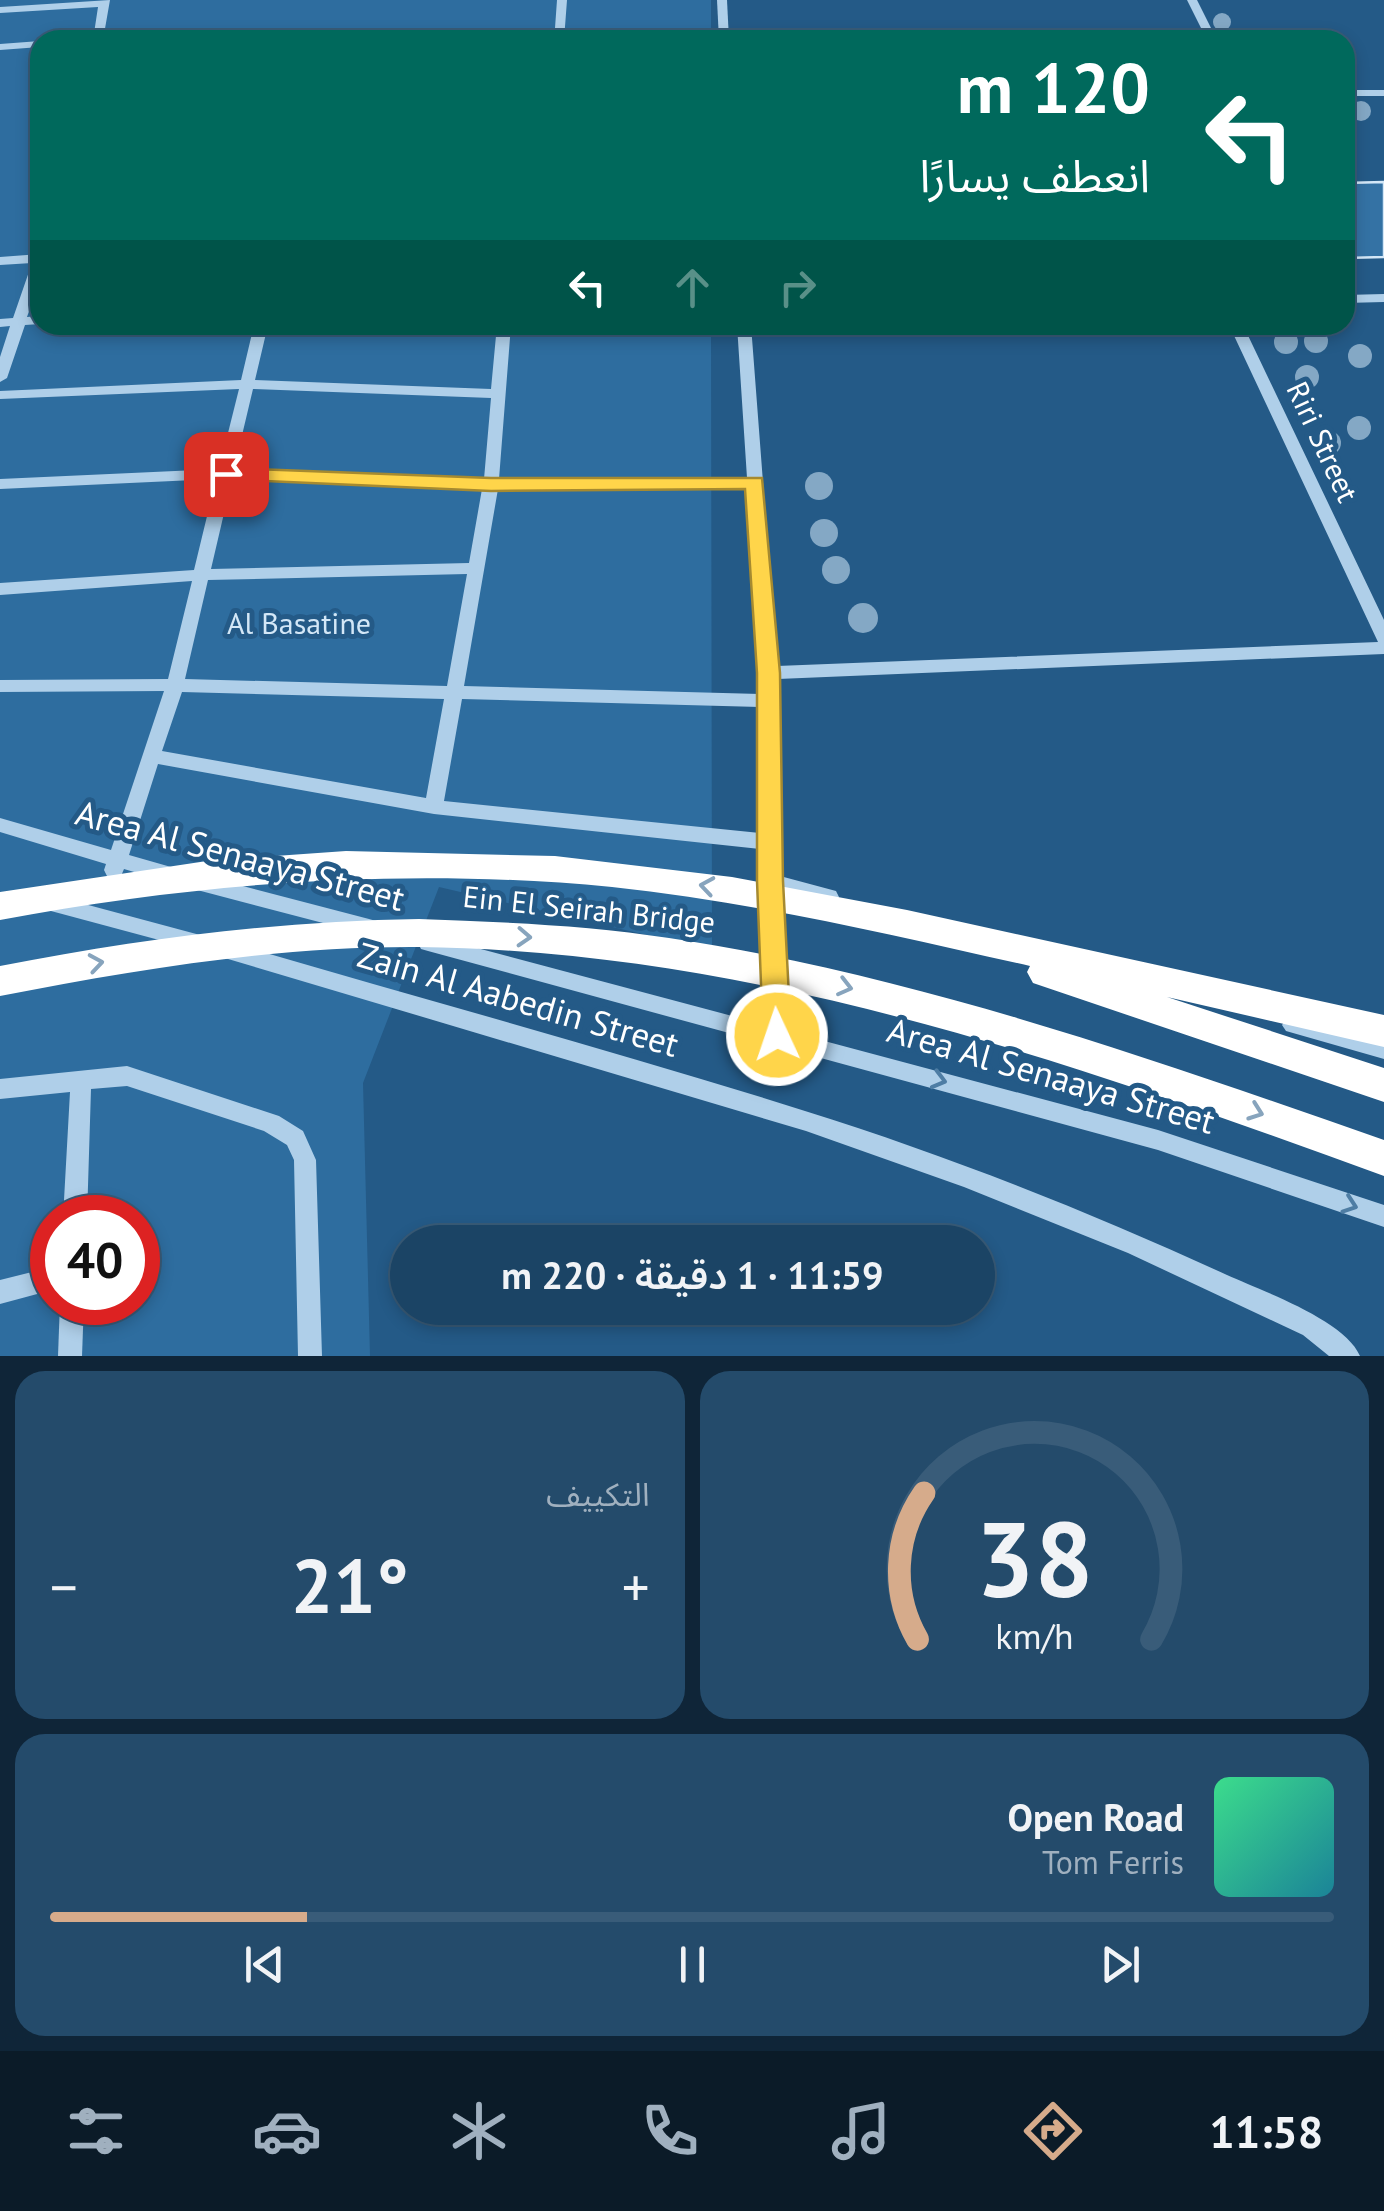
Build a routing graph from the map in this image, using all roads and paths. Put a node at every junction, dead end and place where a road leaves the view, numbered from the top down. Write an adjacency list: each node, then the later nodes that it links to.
1 (562, 0): 7 (street)
2 (722, 0): 8 (street)
3 (1192, 0): 9 (street)
4 (104, 2): 5 (street); 6 (street)
5 (0, 10)
6 (100, 30)
7 (560, 30)
8 (724, 30)
9 (1207, 30)
10 (30, 45): 11 (street)
11 (0, 47)
12 (1384, 92): 13 (street)
13 (1355, 93)
14 (30, 259): 15 (street)
15 (0, 261)
16 (30, 290): 20 (street)
17 (1355, 300): 18 (street)
18 (1382, 302)
19 (30, 320): 20 (street)
20 (20, 321): 21 (street); 26 (street)
21 (0, 324)
22 (259, 335): 27 (street)
23 (503, 335): 29 (street)
24 (745, 335): 31 (street)
25 (1241, 335): 37 (street, Riri Street)
26 (0, 378)
27 (247, 384): 28 (street); 29 (street); 30 (street)
28 (0, 394)
29 (497, 394): 33 (street)
30 (226, 474): 32 (street); 33 (street); 35 (street)
31 (755, 483): 33 (street); 39 (street)
32 (0, 484)
33 (491, 484): 34 (street)
34 (476, 568): 35 (street); 42 (street)
35 (201, 575): 36 (street); 40 (street)
36 (0, 588)
37 (1384, 638)
38 (1384, 648): 39 (street)
39 (768, 673): 43 (street)
40 (175, 685): 41 (street); 42 (street); 44 (street)
41 (0, 686)
42 (453, 695): 43 (street); 45 (street)
43 (768, 701): 47 (street)
44 (152, 756): 45 (street); 48 (street)
45 (434, 807): 47 (street)
46 (0, 825): 48 (street, Area Al Senaaya Street)
47 (770, 842): 49 (street)
48 (117, 861): 52 (street); 56 (street, Area Al Senaaya Street)
49 (770, 881): 56 (street); 57 (street)
50 (0, 892): 52 (street, Zain Al Aabedin Street)
51 (0, 906): 53 (highway, Ein El Seirah Bridge, one-way to 51)
52 (101, 914): 69 (street, Zain Al Aabedin Street)
53 (906, 921): 55 (highway, Ein El Seirah Bridge); 59 (highway)
54 (0, 981): 61 (highway, Ein El Seirah Bridge, one-way to 61)
55 (1384, 1031)
56 (777, 1035): 63 (street, Area Al Senaaya Street, one-way to 63)
57 (1384, 1050)
58 (81, 1080): 60 (street); 62 (street); 68 (street)
59 (1384, 1084)
60 (0, 1089)
61 (1384, 1158)
62 (77, 1195)
63 (1384, 1216)
64 (30, 1285): 65 (street)
65 (0, 1292)
66 (71, 1325): 67 (street)
67 (70, 1356)
68 (310, 1356)
69 (1348, 1356)

